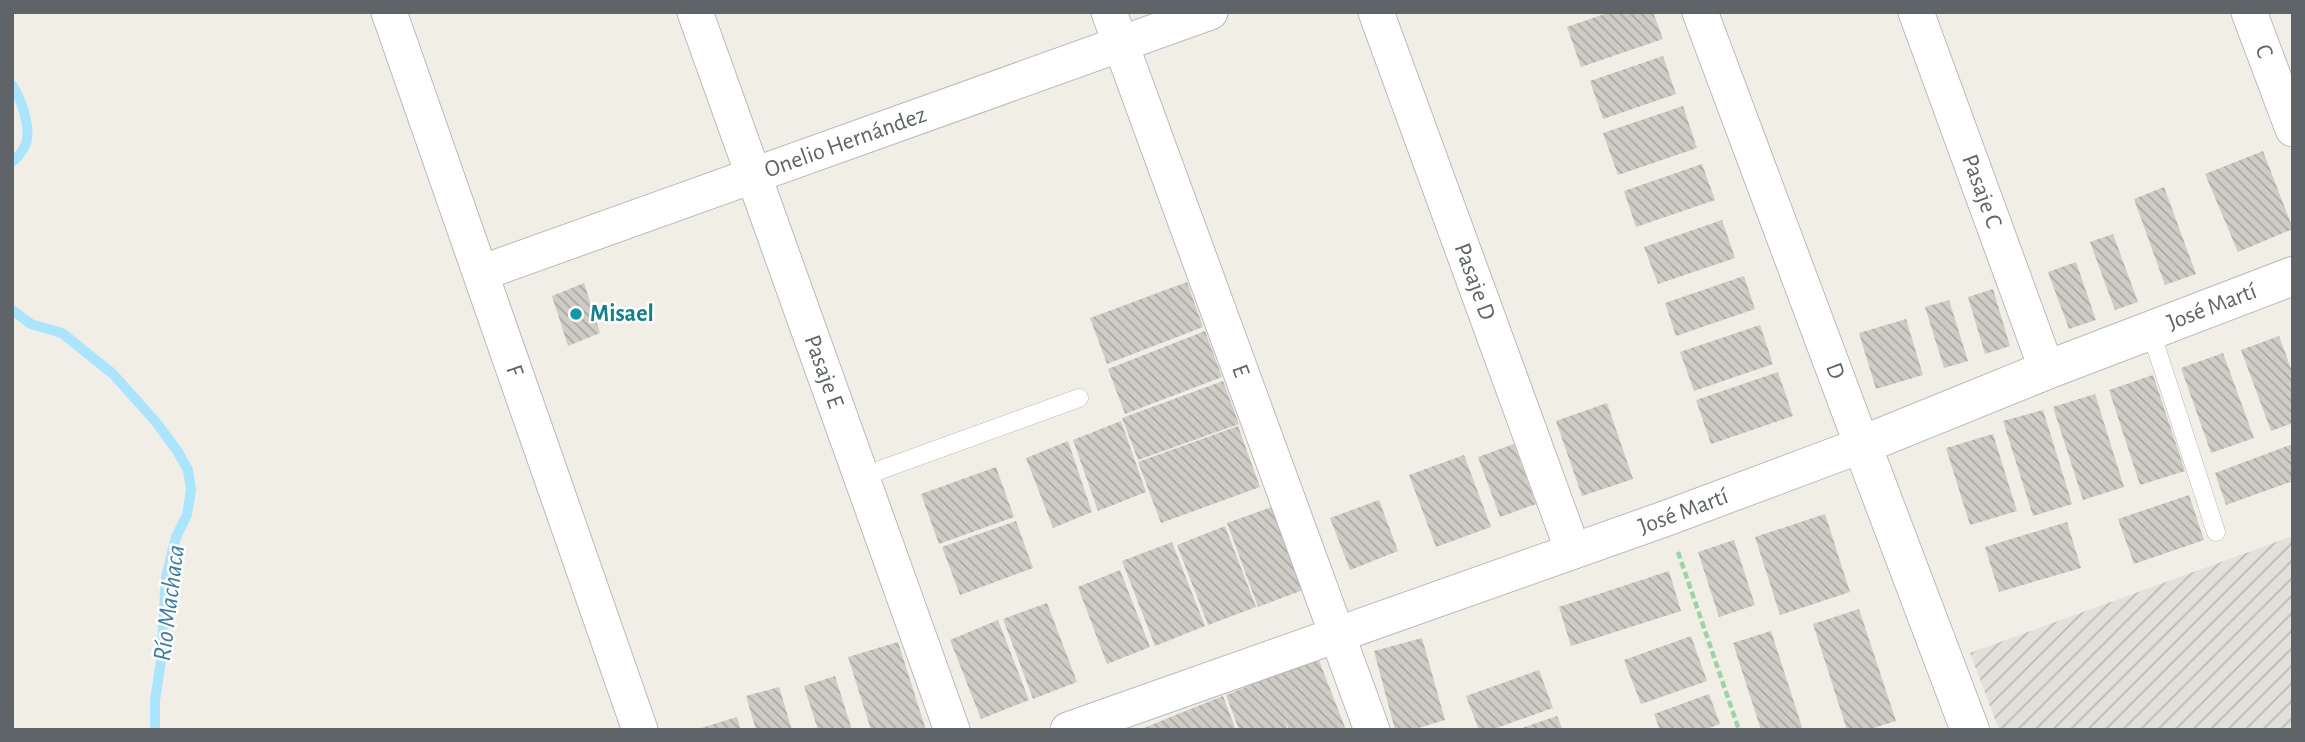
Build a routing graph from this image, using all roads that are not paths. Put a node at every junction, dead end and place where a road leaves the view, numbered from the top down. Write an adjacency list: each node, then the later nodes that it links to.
1 (389, 12): 11 (street, F)
2 (695, 12): 10 (street, Pasaje E)
3 (1210, 12): 8 (street, Onelio Hernández)
4 (1376, 12): 19 (street, Pasaje D)
5 (1700, 12): 16 (street, D)
6 (1916, 12): 14 (street, Pasaje C)
7 (2249, 12): 9 (street, C)
8 (1115, 28): 10 (street, Onelio Hernández); 20 (street, E)
9 (2293, 129)
10 (754, 176): 11 (street, Onelio Hernández); 17 (street, Pasaje E)
11 (481, 273): 21 (street, F)
12 (2293, 276): 13 (street, José Martí)
13 (2151, 332): 14 (street, José Martí); 18 (lane)
14 (2047, 370): 16 (street, José Martí)
15 (1079, 398): 17 (lane)
16 (1862, 445): 19 (street, José Martí); 25 (street, D)
17 (862, 477): 22 (street, Pasaje E)
18 (2216, 532)
19 (1573, 551): 20 (street, José Martí)
20 (1337, 634): 23 (street, José Martí); 24 (street, E)
21 (640, 730)
22 (952, 730)
23 (1068, 730)
24 (1371, 730)
25 (1970, 730)

